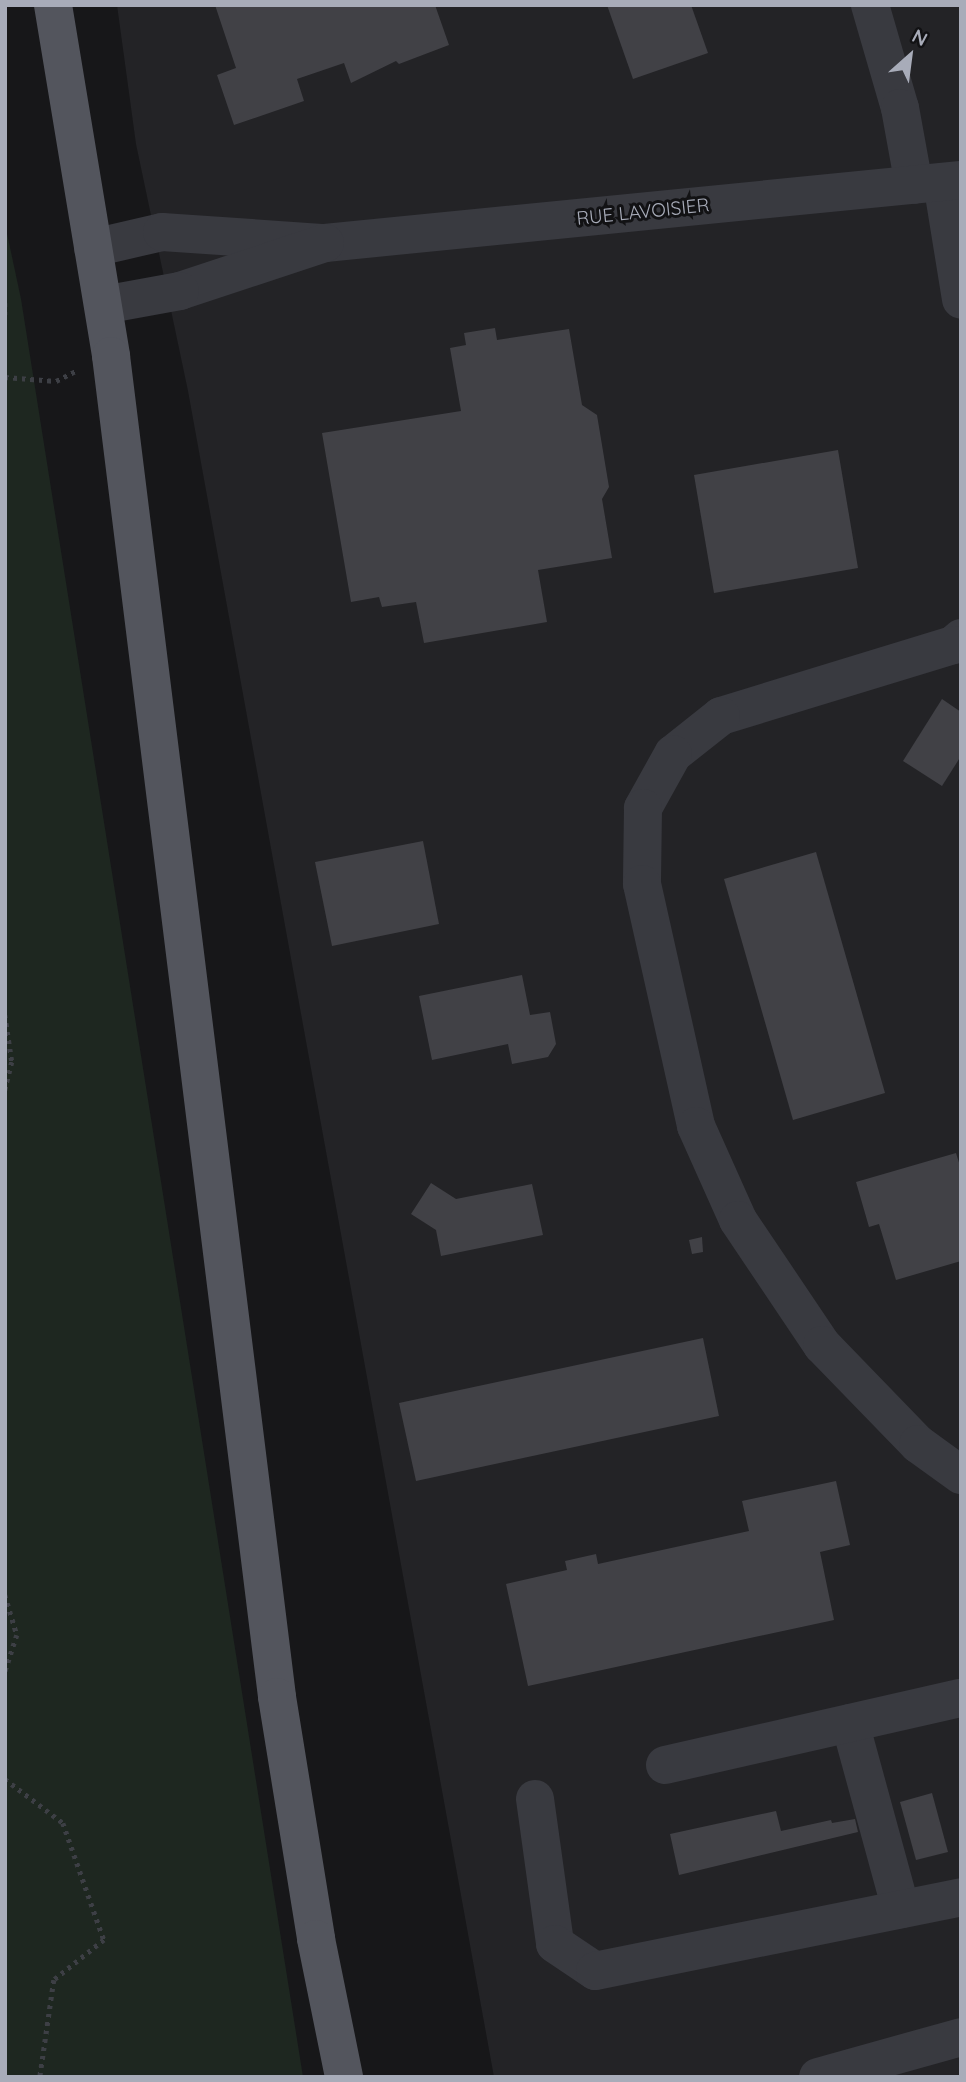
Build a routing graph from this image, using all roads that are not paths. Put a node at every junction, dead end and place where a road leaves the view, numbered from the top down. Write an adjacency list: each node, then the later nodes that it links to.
1 (53, 5): 5 (main road)
2 (870, 5): 3 (street)
3 (939, 182): 4 (street, RUE LAVOISIER); 6 (street)
4 (325, 243): 5 (street, RUE LAVOISIER); 7 (street, RUE LAVOISIER)
5 (93, 248): 7 (main road)
6 (961, 299)
7 (103, 305): 17 (main road)
8 (961, 638): 9 (street)
9 (961, 1475)
10 (961, 1698): 11 (street)
11 (850, 1723): 12 (street); 15 (street)
12 (665, 1765)
13 (535, 1799): 15 (street)
14 (961, 1897): 15 (street)
15 (901, 1909)
16 (961, 2037): 18 (street)
17 (344, 2077)
18 (818, 2077)

